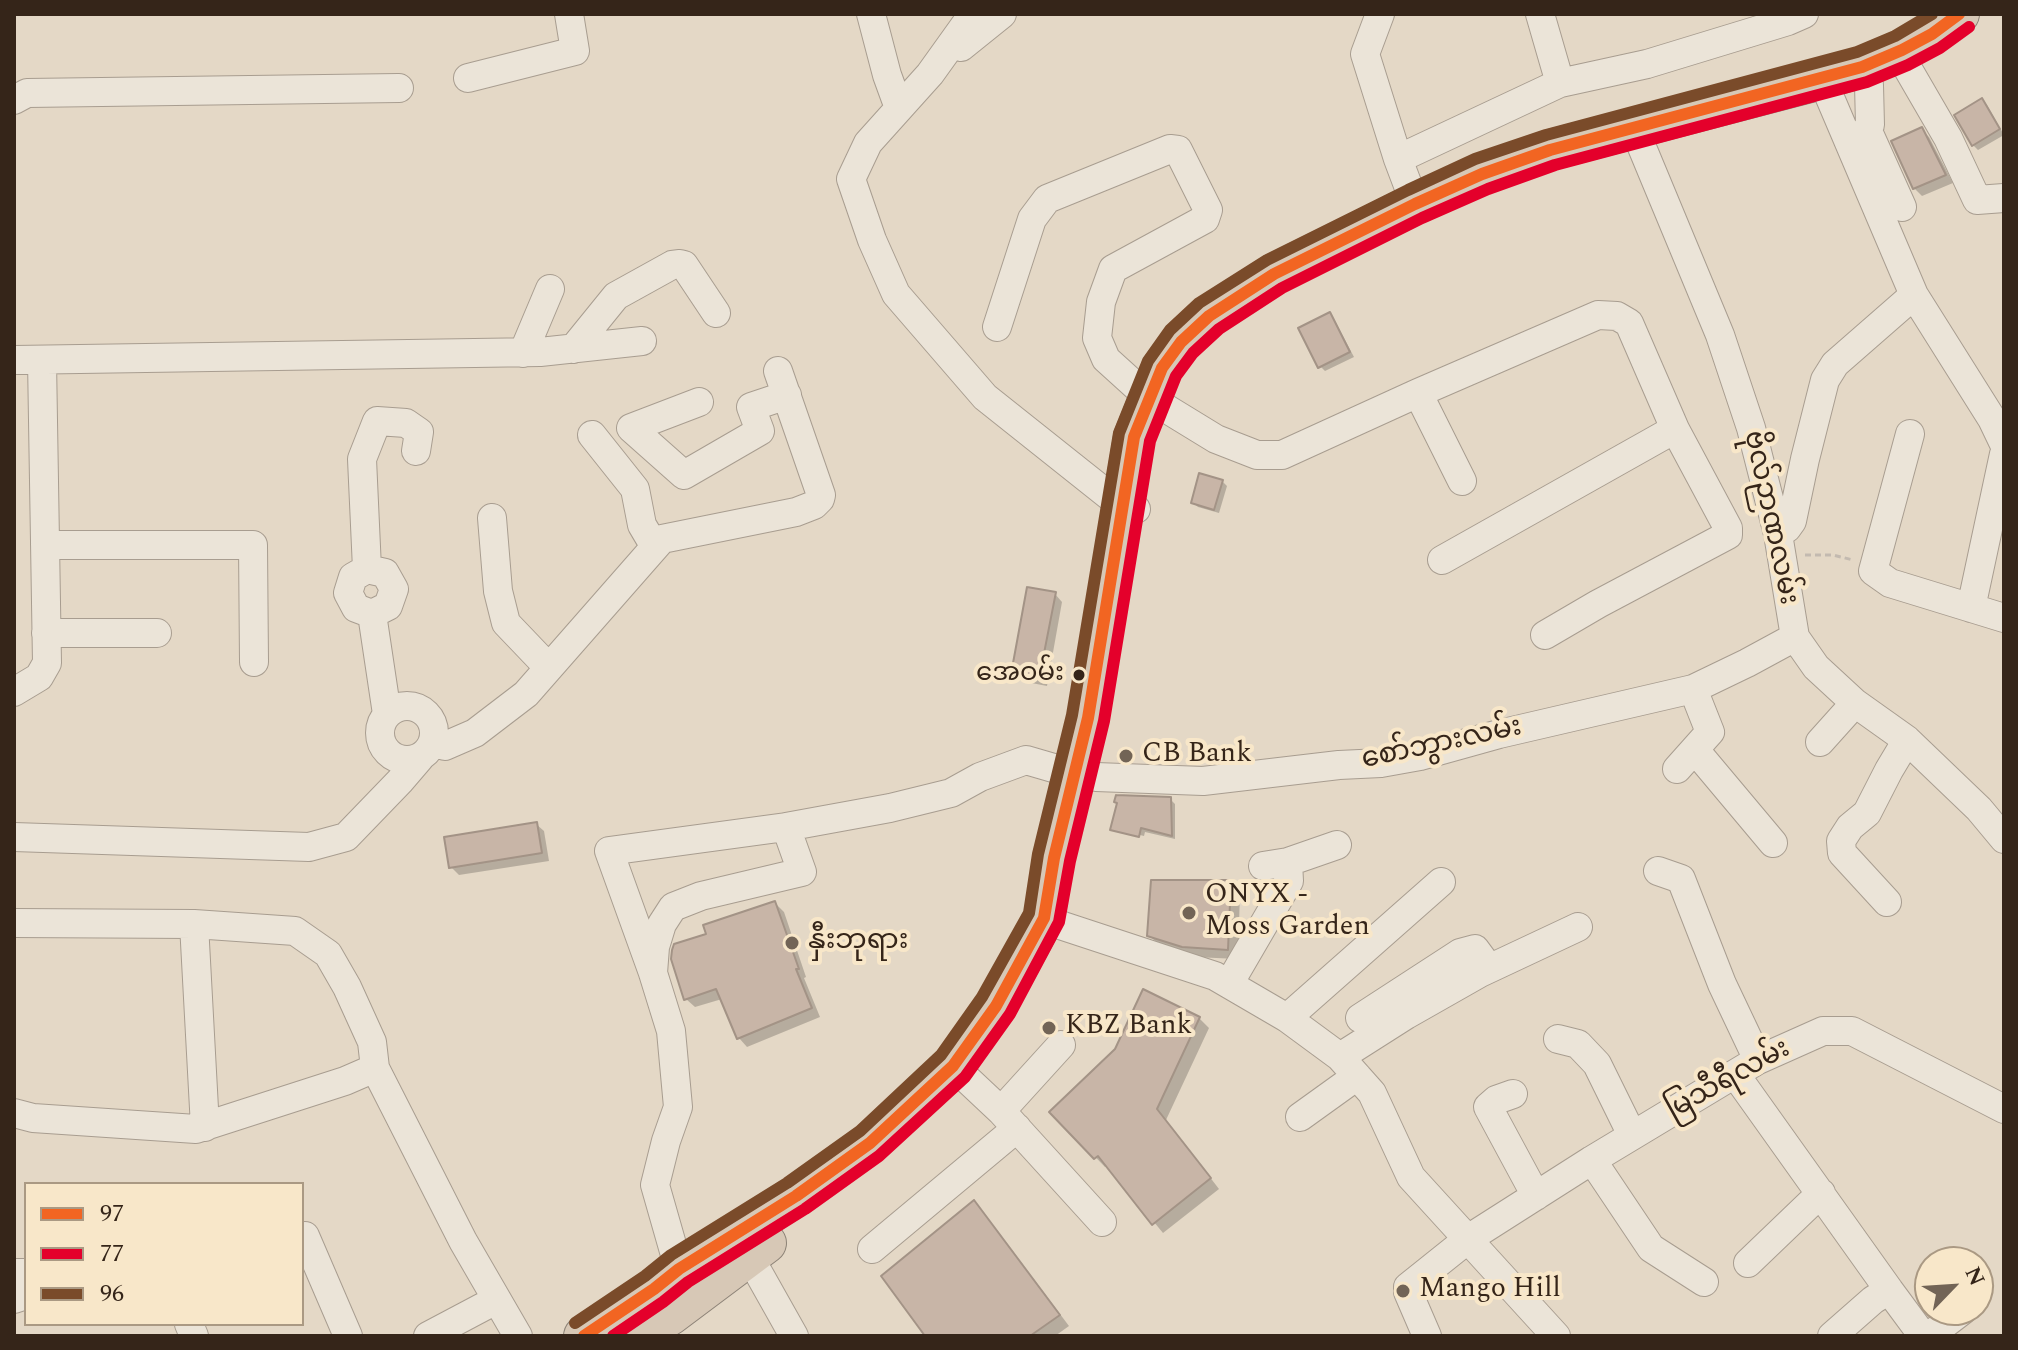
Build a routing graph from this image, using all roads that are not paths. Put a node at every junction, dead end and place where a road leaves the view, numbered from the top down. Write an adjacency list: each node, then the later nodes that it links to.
1 (569, 14): 12 (street)
2 (871, 14): 18 (street)
3 (973, 14): 11 (street)
4 (1002, 14): 11 (street)
5 (1380, 14): 20 (street)
6 (1540, 14): 13 (street)
7 (1804, 14): 13 (street)
8 (1959, 14): 16 (highway)
9 (1987, 14): 10 (highway)
10 (1908, 69): 14 (highway); 21 (street)
11 (930, 74): 18 (street)
12 (468, 78)
13 (1560, 83): 20 (street)
14 (1869, 85): 16 (highway); 23 (street)
15 (399, 88): 17 (street)
16 (1826, 89): 19 (highway); 25 (street)
17 (14, 100)
18 (899, 108): 43 (street)
19 (1638, 137): 22 (highway); 34 (highway); 45 (street, ဗိုလ်ဉာဏလမ်း)
20 (1398, 159): 22 (street)
21 (2004, 198)
22 (1415, 204): 34 (highway)
23 (1902, 207)
24 (550, 289): 30 (street)
25 (1914, 295): 35 (street); 45 (street)
26 (716, 313): 29 (street)
27 (997, 327): 34 (street)
28 (642, 341): 29 (street)
29 (573, 349): 30 (street)
30 (523, 353): 31 (street)
31 (28, 360): 46 (street)
32 (1418, 393): 34 (street); 36 (street); 42 (street)
33 (699, 402): 47 (street)
34 (1158, 404): 43 (highway)
35 (1997, 414): 39 (street)
36 (1675, 429): 48 (street); 53 (street)
37 (1910, 434): 49 (street)
38 (592, 435): 47 (street)
39 (2004, 444)
40 (416, 451): 60 (street)
41 (2004, 454): 49 (street)
42 (1462, 481)
43 (1132, 508): 64 (highway)
44 (492, 518): 56 (street)
45 (1786, 544): 54 (street, ဗိုလ်ဉာဏလမ်း)
46 (45, 545): 51 (street); 55 (street)
47 (655, 547): 56 (street)
48 (1442, 560)
49 (1971, 608): 50 (street)
50 (2004, 618)
51 (46, 633): 52 (street); 58 (street)
52 (157, 633)
53 (1545, 635)
54 (1795, 637): 57 (street, စော်ဘွားလမ်း); 59 (street, ဗိုလ်ဉာဏလမ်း)
55 (254, 662)
56 (549, 668): 63 (street)
57 (1693, 689): 64 (street, စော်ဘွားလမ်း); 70 (street)
58 (14, 692)
59 (1855, 703): 61 (street, ဗိုလ်ဉာဏလမ်း); 62 (street)
60 (383, 724): 63 (street); 63 (street); 66 (street)
61 (1907, 740): 65 (street, ဗိုလ်ဉာဏလမ်း); 74 (street)
62 (1820, 742)
63 (426, 751): 66 (street)
64 (1085, 776): 67 (street, စော်ဘွားလမ်း); 75 (highway)
65 (1991, 804): 69 (street, ဗိုလ်ဉာဏလမ်း)
66 (377, 805): 68 (street)
67 (786, 827): 80 (street); 80 (street, စော်ဘွားလမ်း)
68 (14, 837)
69 (2004, 839)
70 (1773, 843)
71 (1337, 845): 81 (street)
72 (1658, 871): 87 (street)
73 (1441, 882): 82 (street)
74 (1887, 902)
75 (1053, 922): 81 (street); 89 (highway); 106 (highway)
76 (14, 923): 77 (street)
77 (194, 924): 88 (street); 95 (street)
78 (1578, 927): 79 (street)
79 (1489, 968): 83 (street); 86 (street)
80 (653, 973): 106 (street)
81 (1229, 984): 82 (street)
82 (1287, 1018): 86 (street)
83 (1360, 1018)
84 (1558, 1039): 96 (street)
85 (1061, 1045): 94 (street)
86 (1349, 1067): 93 (street); 102 (street)
87 (1747, 1067): 91 (street, မြသီရီလမ်း); 96 (street, မြသီရီလမ်း); 98 (street)
88 (375, 1068): 95 (street); 109 (street)
89 (968, 1080): 94 (street); 104 (highway)
90 (1513, 1094): 99 (street)
91 (2004, 1109)
92 (14, 1113): 95 (street)
93 (1300, 1117)
94 (1009, 1120): 100 (street); 103 (street)
95 (205, 1127)
96 (1632, 1135): 97 (street, မြသီရီလမ်း)
97 (1592, 1160): 99 (street, မြသီရီလမ်း); 107 (street)
98 (1821, 1193): 105 (street); 108 (street)
99 (1536, 1196): 102 (street, မြသီရီလမ်း)
100 (1102, 1222)
101 (304, 1237): 112 (street)
102 (1468, 1239): 117 (street, မြသီရီလမ်း); 118 (street)
103 (872, 1249)
104 (749, 1256): 110 (highway); 116 (street)
105 (1748, 1263)
106 (679, 1269): 111 (highway)
107 (1704, 1282)
108 (1889, 1290): 119 (street); 120 (street)
109 (496, 1300): 113 (street); 114 (street)
110 (674, 1326): 115 (highway)
111 (586, 1335)
112 (348, 1336)
113 (428, 1336)
114 (518, 1336)
115 (636, 1336)
116 (794, 1336)
117 (1427, 1336)
118 (1556, 1336)
119 (1832, 1336)
120 (1923, 1336)

